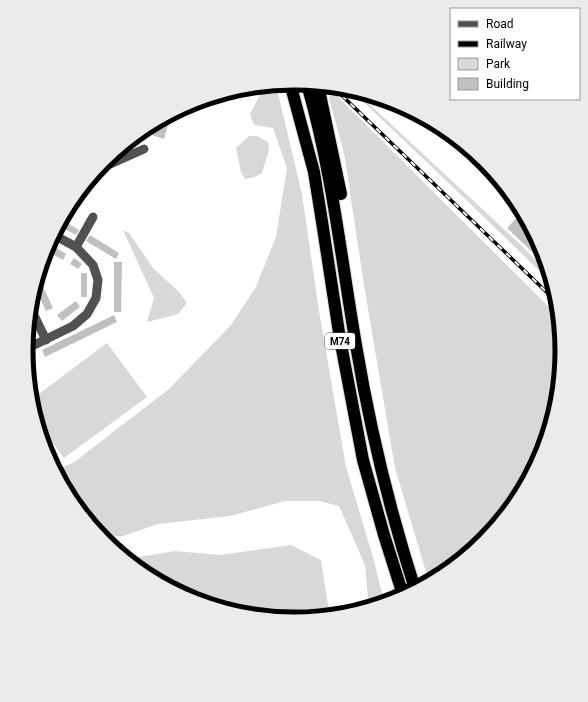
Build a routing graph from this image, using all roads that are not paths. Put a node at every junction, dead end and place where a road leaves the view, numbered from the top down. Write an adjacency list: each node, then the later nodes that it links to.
1 (292, 90): 14 (highway, M74)
2 (313, 91): 12 (highway, M74)
3 (314, 91): 12 (highway)
4 (144, 149): 5 (street)
5 (112, 164)
6 (93, 217): 8 (street)
7 (59, 238): 8 (street)
8 (76, 247): 10 (street)
9 (35, 317): 10 (street)
10 (46, 340): 11 (street)
11 (33, 346)
12 (377, 454): 13 (highway, M74)
13 (413, 583)
14 (400, 589)

